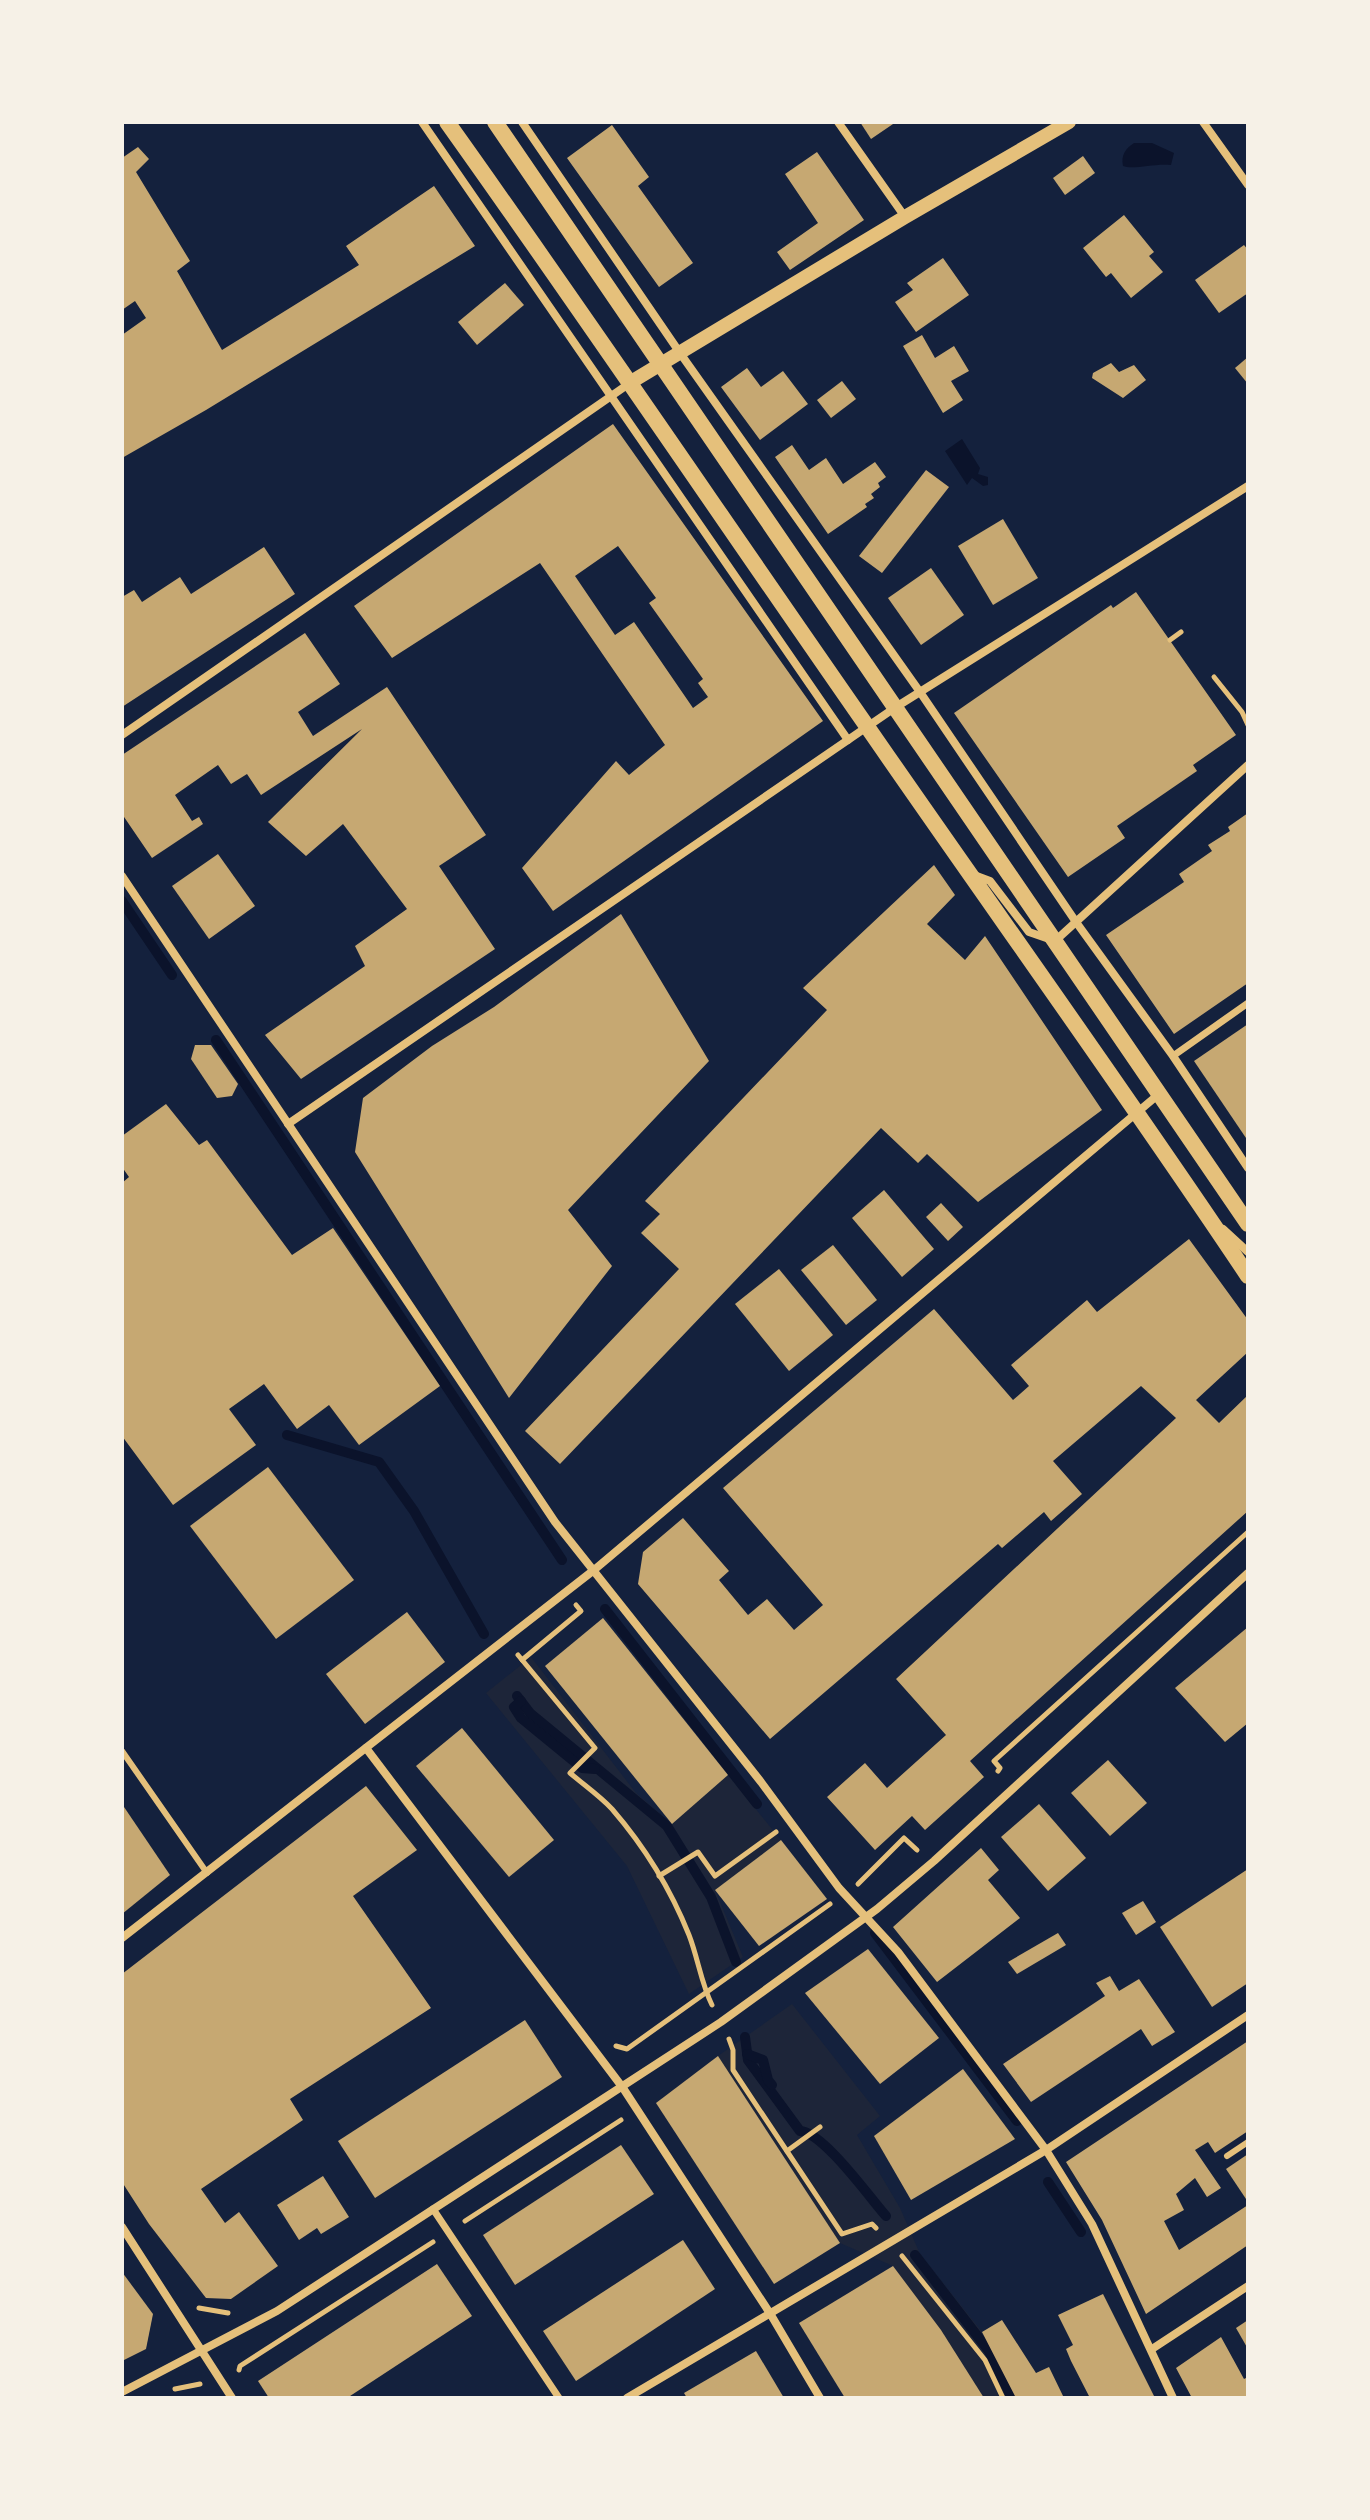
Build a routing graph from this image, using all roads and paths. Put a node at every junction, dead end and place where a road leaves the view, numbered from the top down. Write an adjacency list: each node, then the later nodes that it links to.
1 (422, 122): 13 (street)
2 (447, 122): 12 (main road)
3 (495, 122): 11 (main road)
4 (522, 122): 10 (street)
5 (838, 122): 9 (street)
6 (1069, 122): 9 (street)
7 (1203, 122): 8 (street)
8 (1248, 185)
9 (905, 217): 10 (street)
10 (680, 353): 11 (street); 18 (street)
11 (660, 365): 12 (street); 19 (main road)
12 (631, 382): 13 (street); 23 (main road)
13 (609, 397): 24 (street); 25 (street)
14 (1248, 486): 18 (street)
15 (1181, 632): 16 (path)
16 (1170, 640)
17 (1214, 677): 21 (path)
18 (920, 692): 19 (street); 29 (street)
19 (896, 707): 23 (street); 30 (main road)
20 (1248, 707): 21 (path)
21 (1242, 712): 22 (path)
22 (1248, 725)
23 (867, 727): 25 (street); 27 (main road)
24 (122, 735)
25 (848, 740): 35 (street)
26 (1248, 765): 29 (street)
27 (969, 873): 30 (street); 34 (main road)
28 (122, 876): 35 (street)
29 (1076, 922): 30 (street); 32 (street)
30 (1055, 941): 33 (main road)
31 (1248, 1003): 32 (street)
32 (1173, 1056): 36 (street)
33 (1159, 1094): 34 (street); 38 (main road)
34 (1138, 1111): 37 (main road); 42 (street)
35 (288, 1124): 42 (street)
36 (1248, 1168)
37 (1210, 1219): 39 (street); 40 (main road)
38 (1248, 1224)
39 (1248, 1252)
40 (1248, 1276)
41 (1248, 1532): 47 (path)
42 (594, 1570): 44 (street); 48 (street)
43 (1248, 1573): 53 (street)
44 (505, 1639): 45 (street); 51 (path)
45 (366, 1748): 50 (street); 58 (street)
46 (122, 1751): 50 (lane)
47 (990, 1779)
48 (791, 1822): 51 (path); 52 (street)
49 (928, 1840): 52 (path)
50 (208, 1873): 54 (street)
51 (659, 1876): 55 (path)
52 (845, 1894): 53 (street); 55 (path)
53 (865, 1917): 57 (street); 62 (street)
54 (122, 1938)
55 (706, 1993): 57 (path); 58 (path)
56 (1248, 2015): 62 (street)
57 (721, 2022): 59 (street); 63 (path)
58 (597, 2054): 59 (street)
59 (623, 2088): 65 (street); 71 (street)
60 (820, 2127): 63 (path)
61 (1248, 2142): 64 (lane)
62 (1046, 2150): 67 (street); 72 (street)
63 (787, 2151): 67 (path)
64 (1227, 2156)
65 (433, 2209): 73 (street); 76 (street)
66 (122, 2227): 69 (street)
67 (891, 2243): 71 (street); 79 (path)
68 (1248, 2286): 72 (street)
69 (167, 2297): 70 (path); 73 (street)
70 (231, 2313)
71 (771, 2315): 77 (street); 78 (street)
72 (1152, 2349): 80 (street)
73 (203, 2352): 74 (street); 75 (street)
74 (122, 2392)
75 (232, 2398)
76 (559, 2398)
77 (627, 2398)
78 (820, 2398)
79 (1003, 2398)
80 (1173, 2398)

